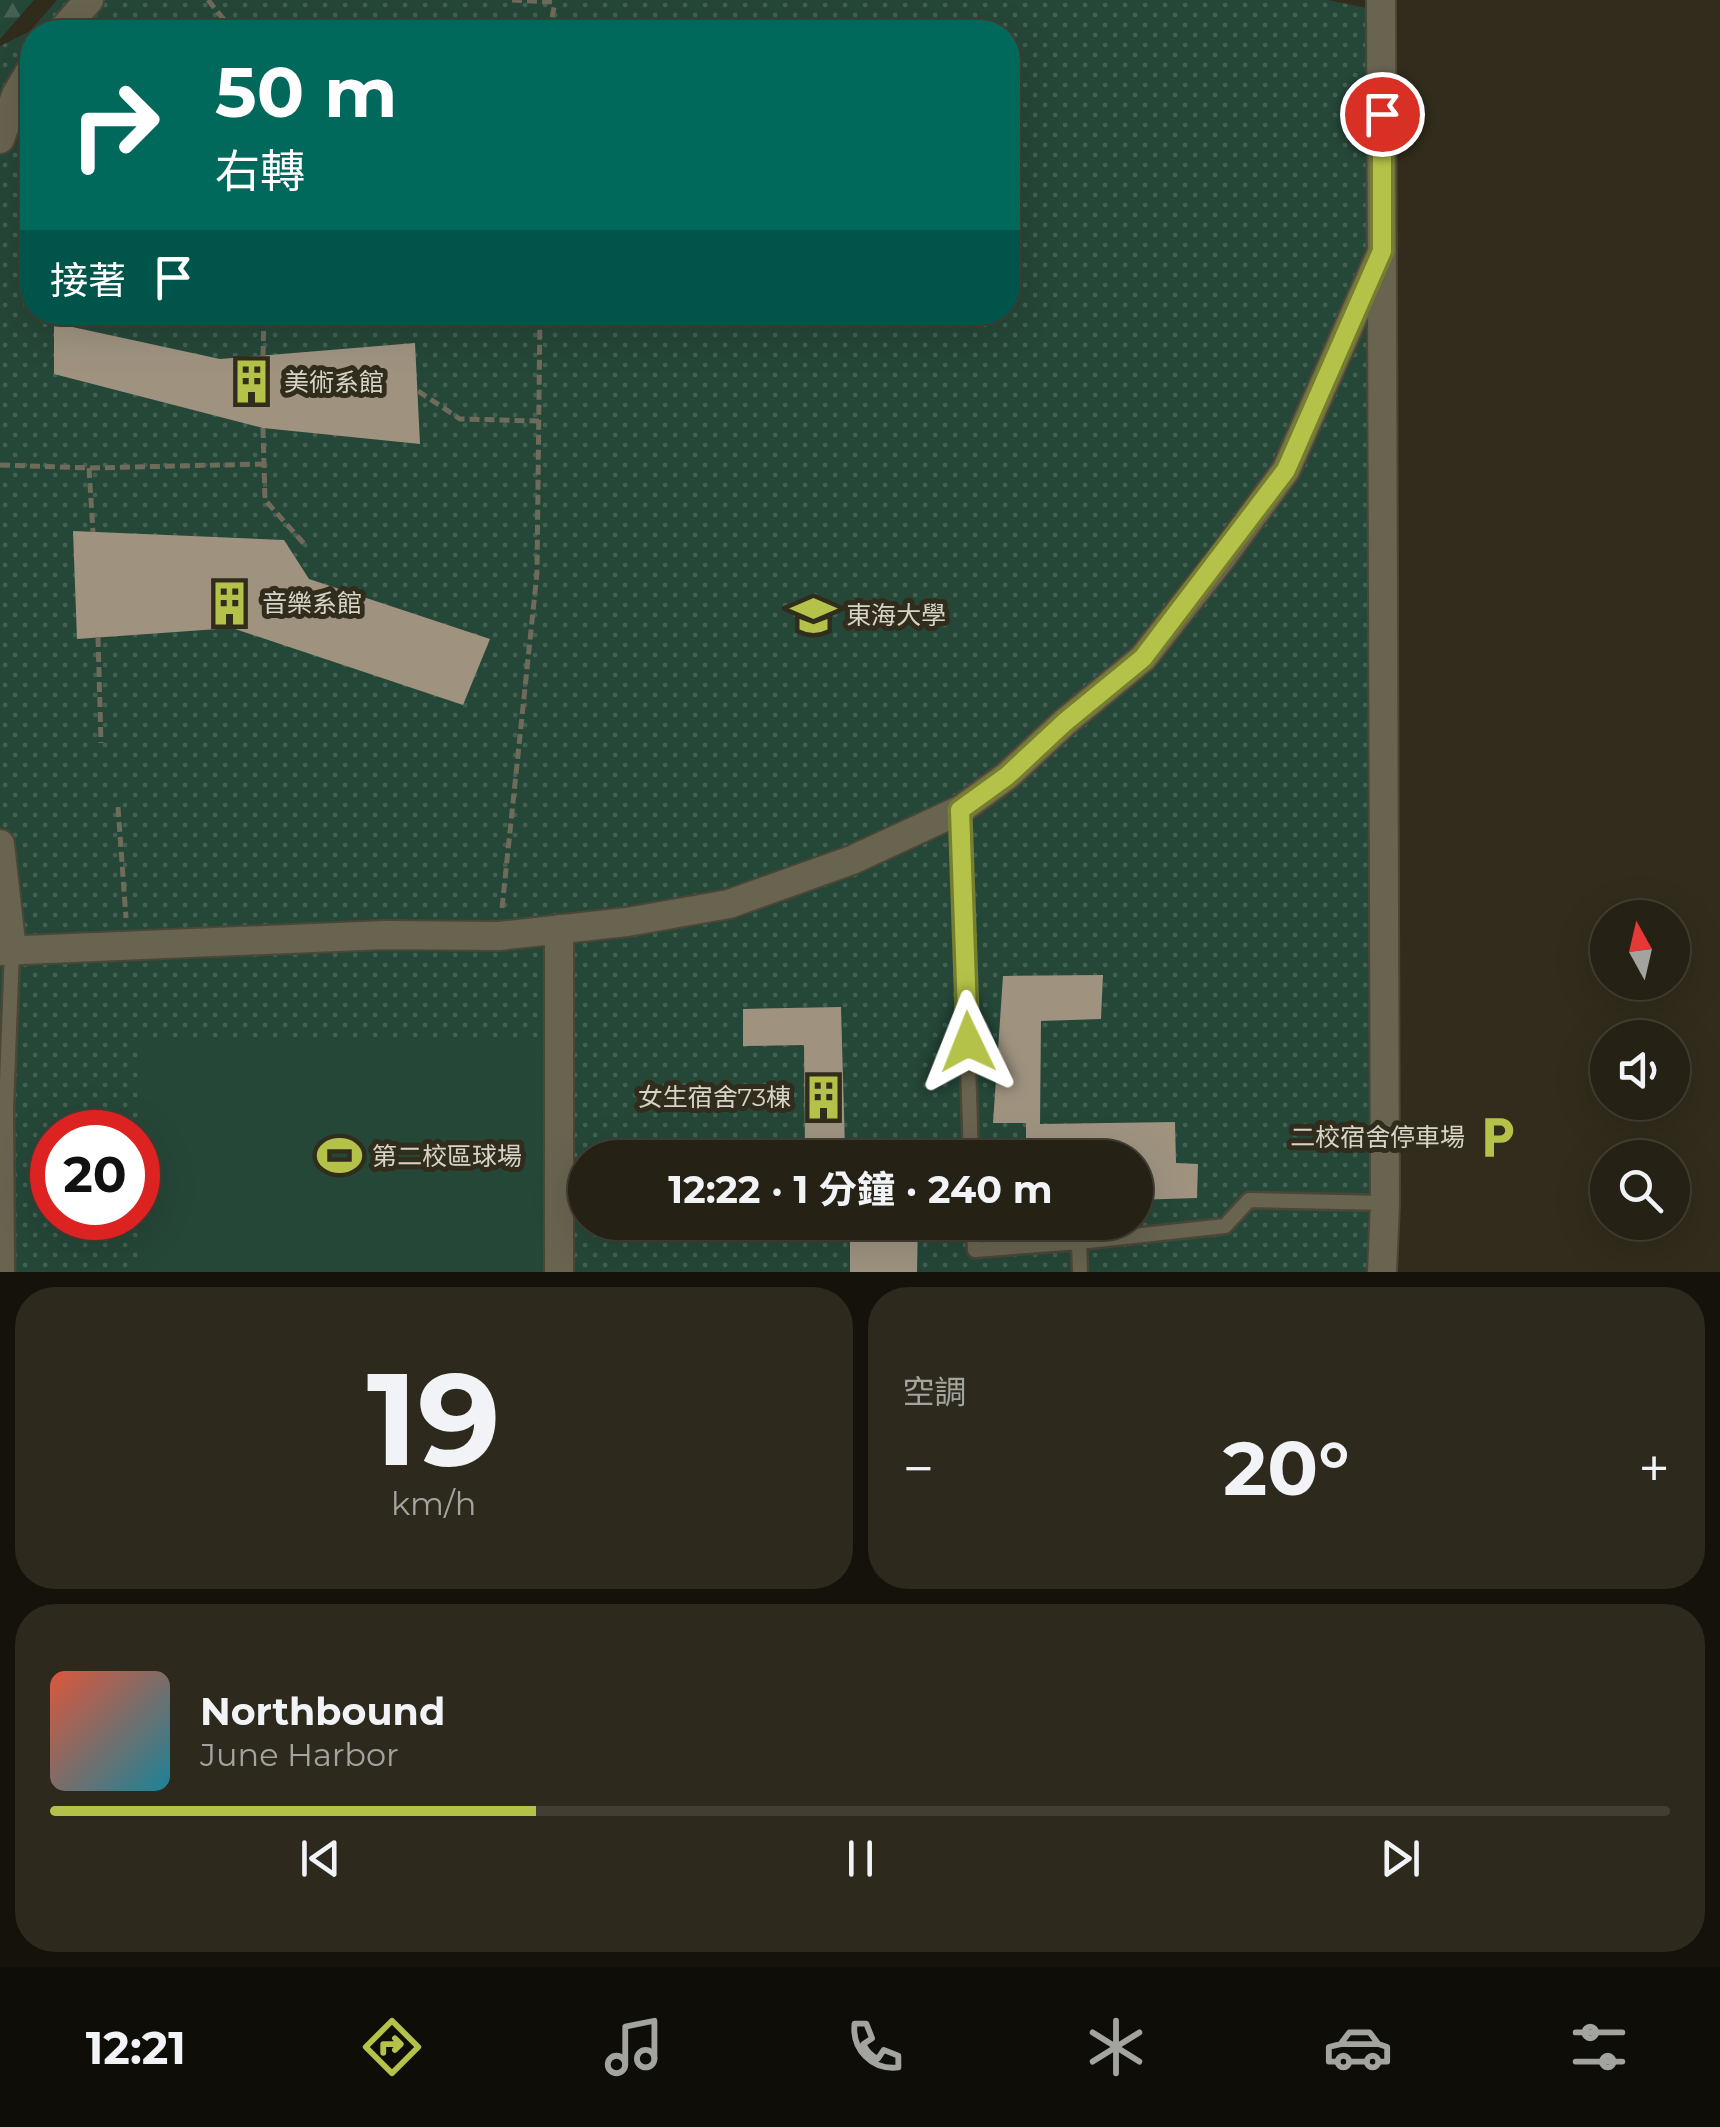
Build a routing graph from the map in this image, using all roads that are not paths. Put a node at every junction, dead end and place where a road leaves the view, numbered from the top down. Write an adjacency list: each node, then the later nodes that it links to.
1 (89, 0): 3 (street)
2 (1381, 0): 6 (street)
3 (72, 20)
4 (20, 88): 5 (street)
5 (0, 140)
6 (1382, 251): 7 (street); 12 (street)
7 (960, 810): 9 (street); 11 (lane)
8 (0, 844): 10 (street)
9 (559, 930): 10 (street); 17 (street)
10 (6, 951): 16 (lane)
11 (971, 1140)
12 (1384, 1203): 14 (lane); 15 (street)
13 (974, 1240): 14 (lane)
14 (1079, 1242): 18 (lane)
15 (1382, 1259): 19 (street)
16 (7, 1272)
17 (559, 1272)
18 (1080, 1272)
19 (1368, 1272)

